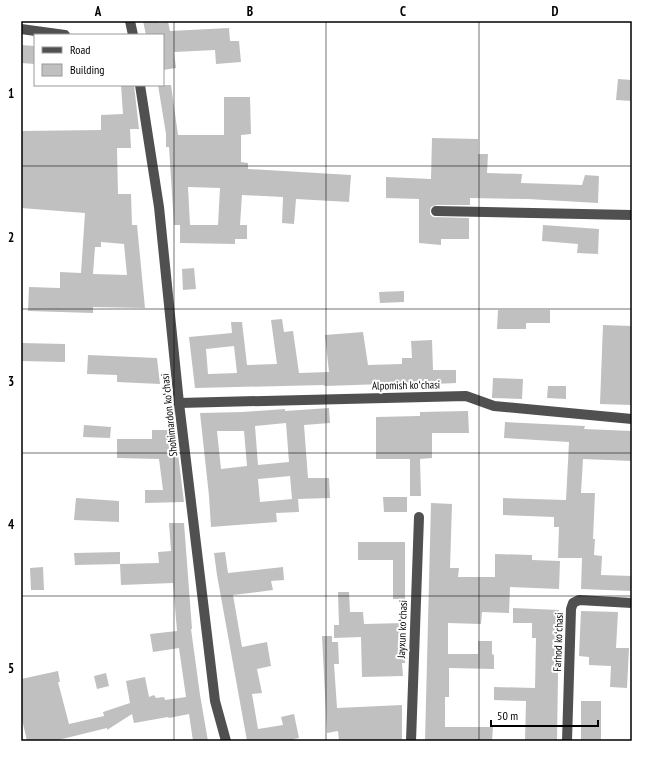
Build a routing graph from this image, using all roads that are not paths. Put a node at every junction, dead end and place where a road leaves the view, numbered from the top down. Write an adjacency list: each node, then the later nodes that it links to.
1 (130, 21): 4 (street)
2 (21, 28): 3 (street)
3 (59, 34)
4 (133, 34)
5 (140, 86): 8 (street, Shohimardon koʻchasi)
6 (436, 211): 7 (street)
7 (632, 215)
8 (179, 403): 9 (street, Alpomish koʻchasi); 12 (street, Shohimardon koʻchasi)
9 (632, 419)
10 (419, 518): 13 (street, Jayxun koʻchasi)
11 (632, 603): 14 (street, Farhod koʻchasi)
12 (226, 741)
13 (411, 741)
14 (567, 741)

